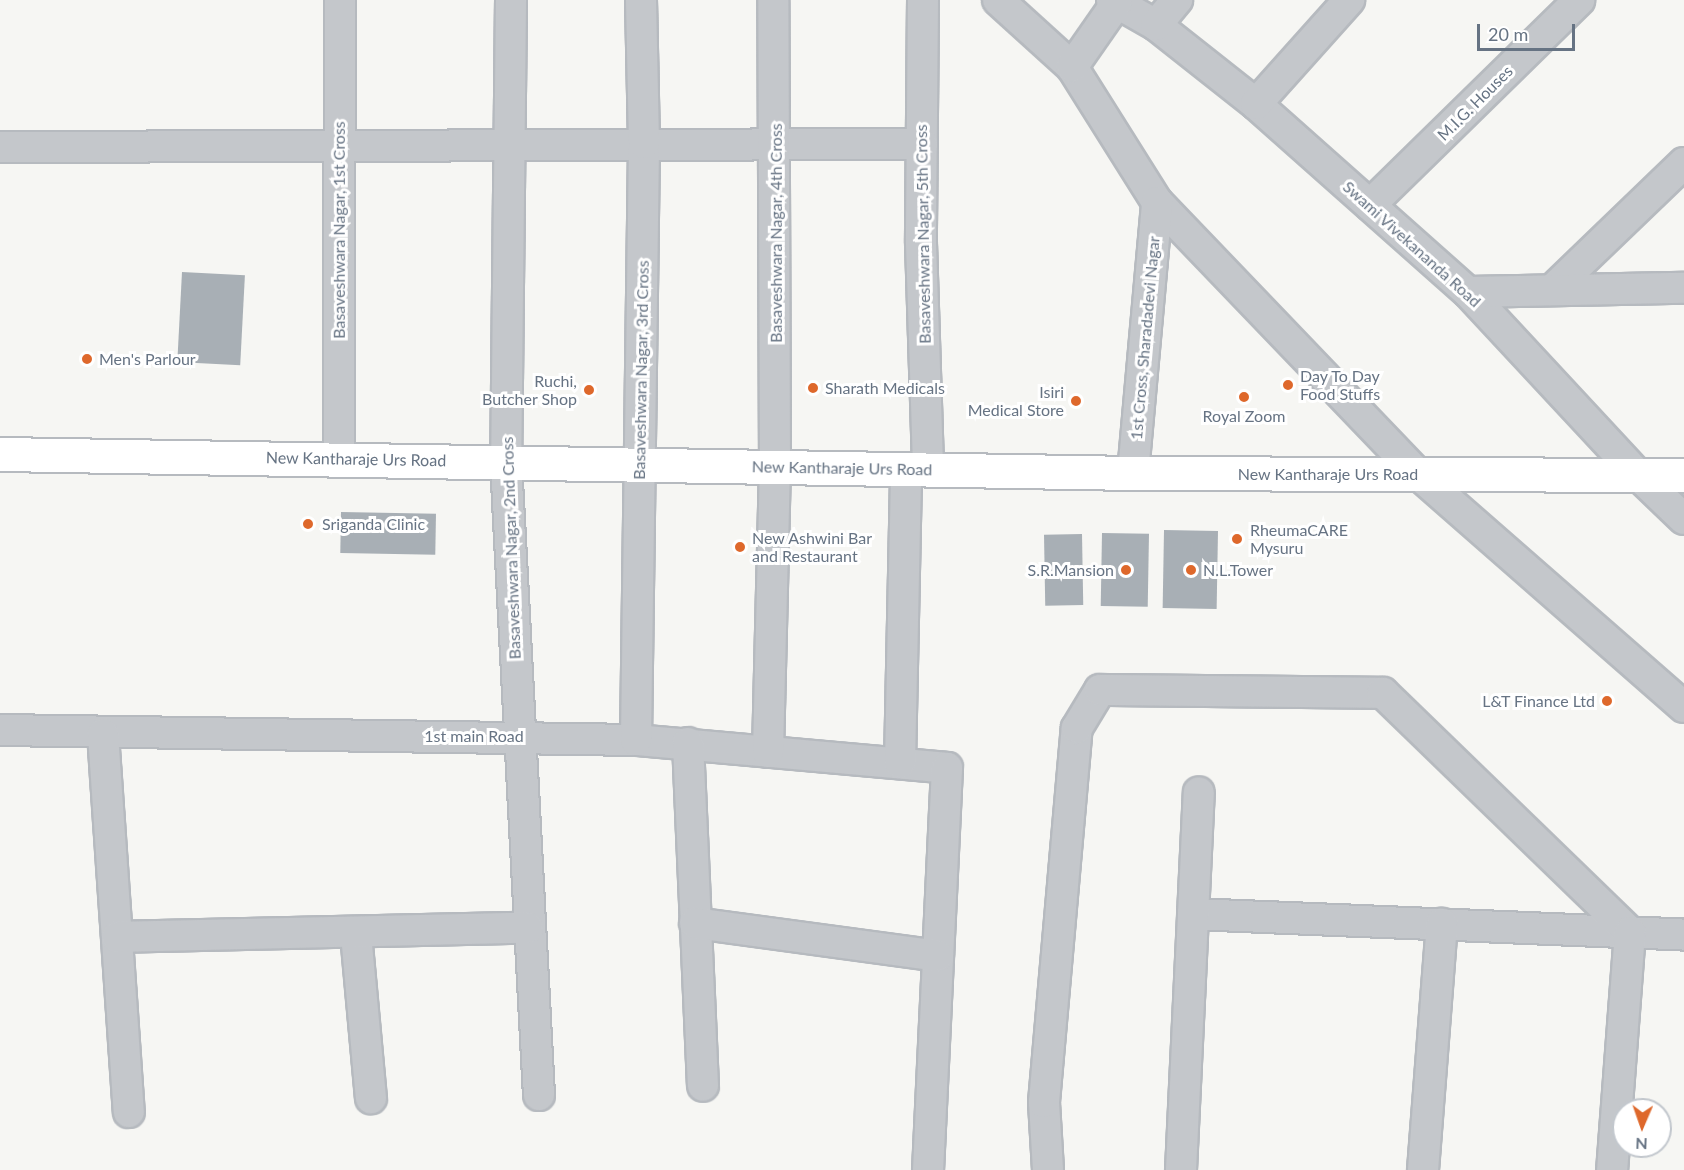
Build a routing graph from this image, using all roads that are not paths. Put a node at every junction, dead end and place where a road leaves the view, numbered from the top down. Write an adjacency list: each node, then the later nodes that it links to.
1 (340, 0): 16 (street, Basaveshwara Nagar, 1st Cross)
2 (511, 0): 17 (street, Basaveshwara Nagar, 2nd Cross)
3 (641, 0): 14 (street, Basaveshwara Nagar, 3rd Cross)
4 (773, 0): 15 (street, Basaveshwara Nagar, 4th Cross)
5 (923, 0): 18 (street, Basaveshwara Nagar, 5th Cross)
6 (998, 0): 12 (street)
7 (1177, 0): 11 (street)
8 (1349, 0): 13 (street)
9 (1579, 0): 22 (street, M.I.G. Houses)
10 (1114, 2): 11 (street, Swami Vivekananda Road); 12 (street)
11 (1156, 25): 13 (street, Swami Vivekananda Road)
12 (1072, 67): 21 (street)
13 (1256, 104): 22 (street, Swami Vivekananda Road)
14 (644, 142): 15 (street); 17 (street); 29 (street, Basaveshwara Nagar, 3rd Cross)
15 (776, 142): 18 (street); 30 (street, Basaveshwara Nagar, 4th Cross)
16 (339, 143): 17 (street); 19 (street); 27 (street, Basaveshwara Nagar, 1st Cross)
17 (510, 143): 28 (street, Basaveshwara Nagar, 2nd Cross)
18 (922, 144): 31 (street, Basaveshwara Nagar, 5th Cross)
19 (0, 147)
20 (1684, 163): 24 (street)
21 (1157, 202): 32 (street, 1st Cross, Sharadadevi Nagar); 33 (street)
22 (1370, 205): 25 (street, Swami Vivekananda Road)
23 (1684, 288): 24 (street)
24 (1552, 290): 25 (street)
25 (1468, 292): 35 (street, Swami Vivekananda Road)
26 (0, 454): 27 (main road, New Kantharaje Urs Road)
27 (339, 459): 28 (main road, New Kantharaje Urs Road)
28 (506, 462): 29 (main road, New Kantharaje Urs Road); 40 (street, Basaveshwara Nagar, 2nd Cross)
29 (640, 464): 30 (main road, New Kantharaje Urs Road); 41 (street, Basaveshwara Nagar, 3rd Cross)
30 (775, 467): 31 (main road, New Kantharaje Urs Road); 43 (street, Basaveshwara Nagar, 4th Cross)
31 (917, 469): 32 (main road, New Kantharaje Urs Road); 44 (street, Basaveshwara Nagar, 5th Cross)
32 (1133, 473): 33 (main road, New Kantharaje Urs Road)
33 (1419, 475): 35 (main road, New Kantharaje Urs Road); 37 (street)
34 (1684, 475): 35 (main road, New Kantharaje Urs Road)
35 (1639, 476): 36 (street, Swami Vivekananda Road)
36 (1684, 519)
37 (1684, 707)
38 (0, 730): 39 (street, 1st main Road)
39 (103, 734): 40 (street, 1st main Road); 53 (street)
40 (519, 736): 41 (street, 1st main Road); 49 (street, Basaveshwara Nagar, 2nd Cross)
41 (636, 740): 42 (street, 1st main Road)
42 (688, 743): 43 (street, 1st main Road); 47 (street)
43 (768, 752): 44 (street, 1st main Road)
44 (900, 763): 54 (street, 1st main Road)
45 (1199, 792): 46 (street)
46 (1193, 914): 48 (street); 61 (street)
47 (695, 923): 54 (street); 55 (street)
48 (1442, 924): 50 (street); 62 (street)
49 (528, 928): 51 (street); 56 (street, Basaveshwara Nagar, 2nd Cross)
50 (1630, 932): 52 (street); 60 (street); 63 (street)
51 (356, 934): 53 (street); 57 (street)
52 (1684, 935)
53 (117, 937): 58 (street)
54 (938, 956): 59 (street)
55 (703, 1086)
56 (539, 1095)
57 (371, 1098)
58 (129, 1112)
59 (928, 1170)
60 (1047, 1170)
61 (1181, 1170)
62 (1423, 1170)
63 (1612, 1170)

